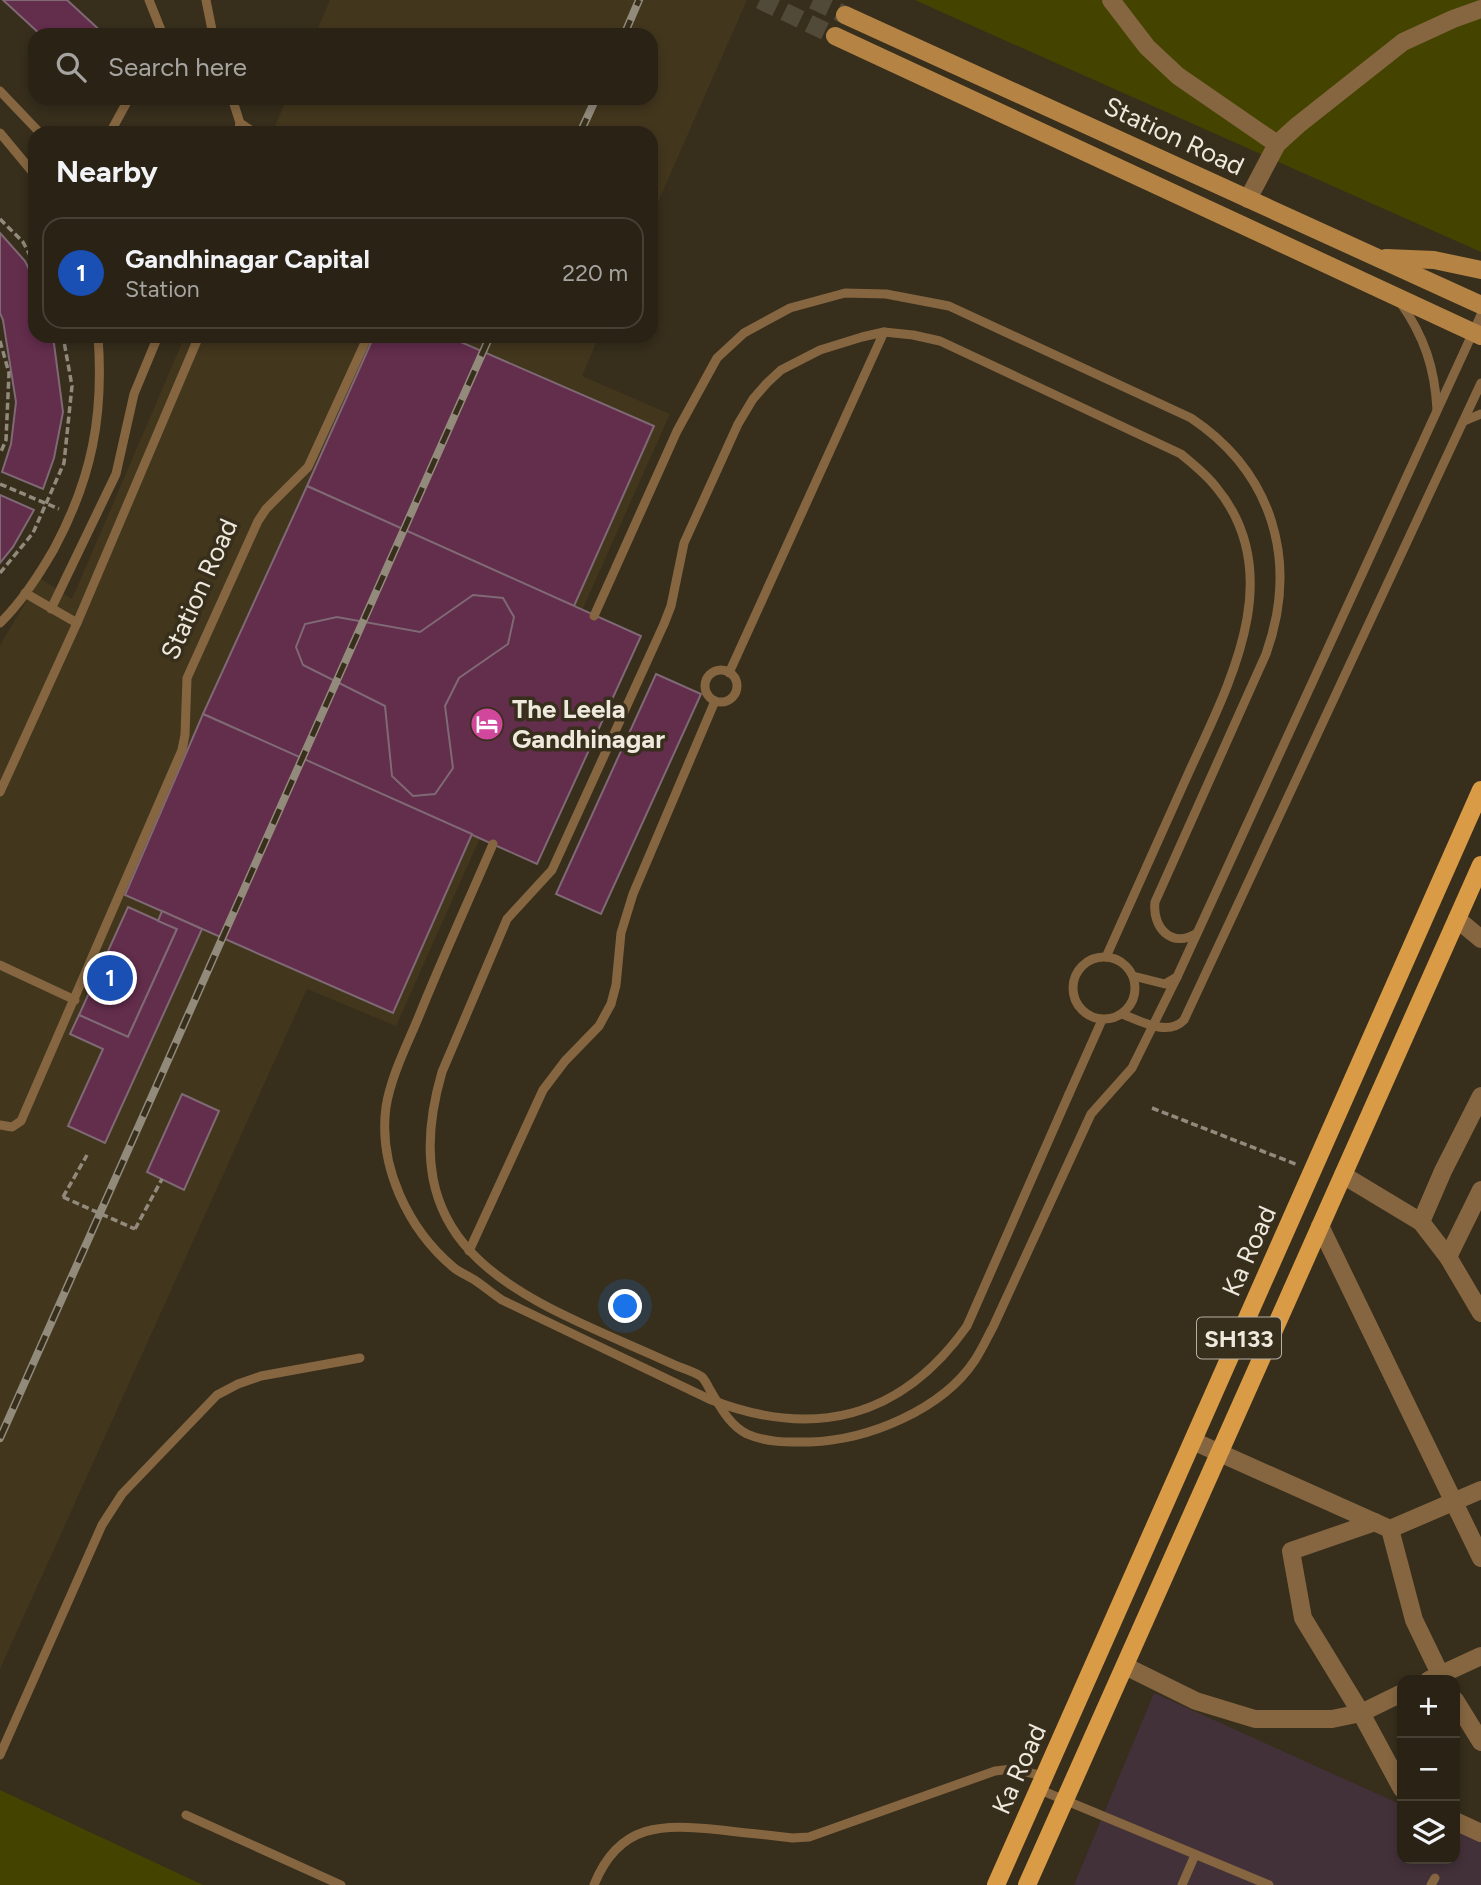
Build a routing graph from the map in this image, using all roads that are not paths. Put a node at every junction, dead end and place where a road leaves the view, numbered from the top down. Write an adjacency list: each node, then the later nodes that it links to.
1 (149, 0): 6 (lane)
2 (206, 0): 7 (lane)
3 (1111, 0): 16 (street)
4 (1481, 9): 16 (street)
5 (845, 15): 18 (street, Station Road)
6 (160, 28)
7 (212, 28)
8 (835, 36): 21 (street)
9 (0, 91): 12 (lane)
10 (125, 105): 13 (lane)
11 (234, 105): 14 (lane)
12 (33, 126)
13 (114, 126)
14 (239, 126)
15 (0, 133): 17 (lane)
16 (1277, 144): 18 (street)
17 (28, 167)
18 (1248, 199): 19 (street, Station Road)
19 (1376, 257): 20 (street); 22 (street, Station Road)
20 (1481, 270)
21 (1397, 298): 25 (street); 31 (lane)
22 (1481, 305)
23 (1481, 315): 25 (lane)
24 (884, 332): 39 (lane); 48 (lane); 62 (lane)
25 (1477, 335): 31 (lane)
26 (98, 343): 34 (lane)
27 (155, 343): 35 (lane)
28 (196, 343): 38 (lane)
29 (365, 343): 52 (lane, Station Road)
30 (1481, 383): 33 (lane)
31 (1437, 411): 46 (lane)
32 (1481, 414): 33 (lane)
33 (1464, 421): 55 (lane)
34 (25, 593): 35 (lane); 37 (lane)
35 (51, 609): 38 (lane)
36 (594, 616): 46 (lane)
37 (0, 622)
38 (77, 624): 42 (lane)
39 (729, 673): 40 (lane); 40 (lane)
40 (715, 701): 62 (lane)
41 (1481, 791): 66 (main road, Ka Road / SH133)
42 (0, 792)
43 (493, 844): 54 (lane, bridge)
44 (1481, 865): 45 (main road, Ka Road / SH133)
45 (1457, 919): 47 (street); 58 (main road, Ka Road / SH133)
46 (1197, 933): 51 (lane)
47 (1481, 939)
48 (1106, 957): 50 (lane); 54 (lane)
49 (0, 965): 52 (lane)
50 (1133, 976): 51 (lane); 53 (lane)
51 (1177, 977): 55 (lane)
52 (75, 1000): 57 (lane, Station Road)
53 (1122, 1014): 54 (lane); 55 (lane)
54 (1102, 1020)
55 (1154, 1025): 62 (lane)
56 (1481, 1096): 60 (street)
57 (0, 1125)
58 (1343, 1175): 60 (street); 61 (main road, Ka Road / SH133)
59 (1481, 1190): 63 (street)
60 (1422, 1222): 63 (street)
61 (1320, 1226): 67 (main road, Ka Road / SH133); 69 (street)
62 (469, 1251)
63 (1448, 1257): 64 (street)
64 (1481, 1313)
65 (360, 1358): 80 (lane)
66 (1193, 1441): 67 (street); 82 (main road, Ka Road / SH133)
67 (1220, 1452): 70 (street); 73 (main road, Ka Road / SH133)
68 (1481, 1489): 69 (street)
69 (1454, 1502): 70 (street); 71 (street)
70 (1382, 1526): 74 (street); 78 (street)
71 (1481, 1558)
72 (1481, 1656): 75 (street)
73 (1125, 1666): 78 (street); 83 (main road, Ka Road / SH133)
74 (1436, 1675)
75 (1443, 1675)
76 (1397, 1695): 78 (street)
77 (1460, 1708): 79 (street)
78 (1361, 1713): 81 (street)
79 (1481, 1742)
80 (0, 1755)
81 (1397, 1780)
82 (1041, 1783): 83 (lane); 90 (lane); 91 (main road, Ka Road / SH133)
83 (1065, 1800): 87 (lane); 92 (main road, Ka Road / SH133)
84 (186, 1815): 89 (lane)
85 (1460, 1823): 86 (street)
86 (1481, 1833)
87 (1195, 1855): 88 (lane); 93 (lane)
88 (1265, 1884)
89 (341, 1885)
90 (594, 1885)
91 (996, 1885)
92 (1027, 1885)
93 (1182, 1885)

